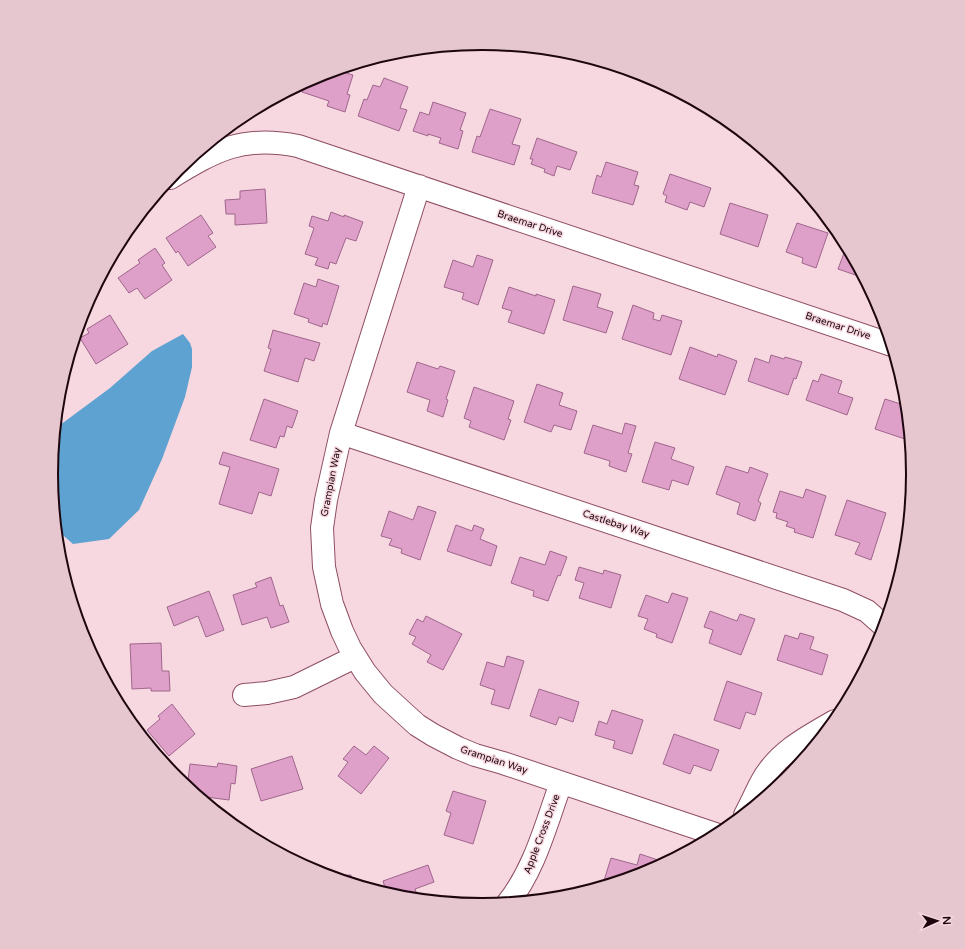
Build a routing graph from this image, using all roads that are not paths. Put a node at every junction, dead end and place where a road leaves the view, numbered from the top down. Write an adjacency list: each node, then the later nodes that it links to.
1 (192, 164): 2 (street, Braemar Drive)
2 (419, 186): 3 (street, Braemar Drive); 4 (street, Grampian Way)
3 (885, 342)
4 (340, 432): 5 (street, Castlebay Way); 6 (street, Grampian Way)
5 (880, 623)
6 (355, 657): 7 (street); 9 (street, Grampian Way)
7 (244, 695)
8 (822, 728): 10 (street)
9 (561, 783): 11 (street, Grampian Way); 12 (street, Apple Cross Drive)
10 (751, 803)
11 (710, 832)
12 (511, 898)

